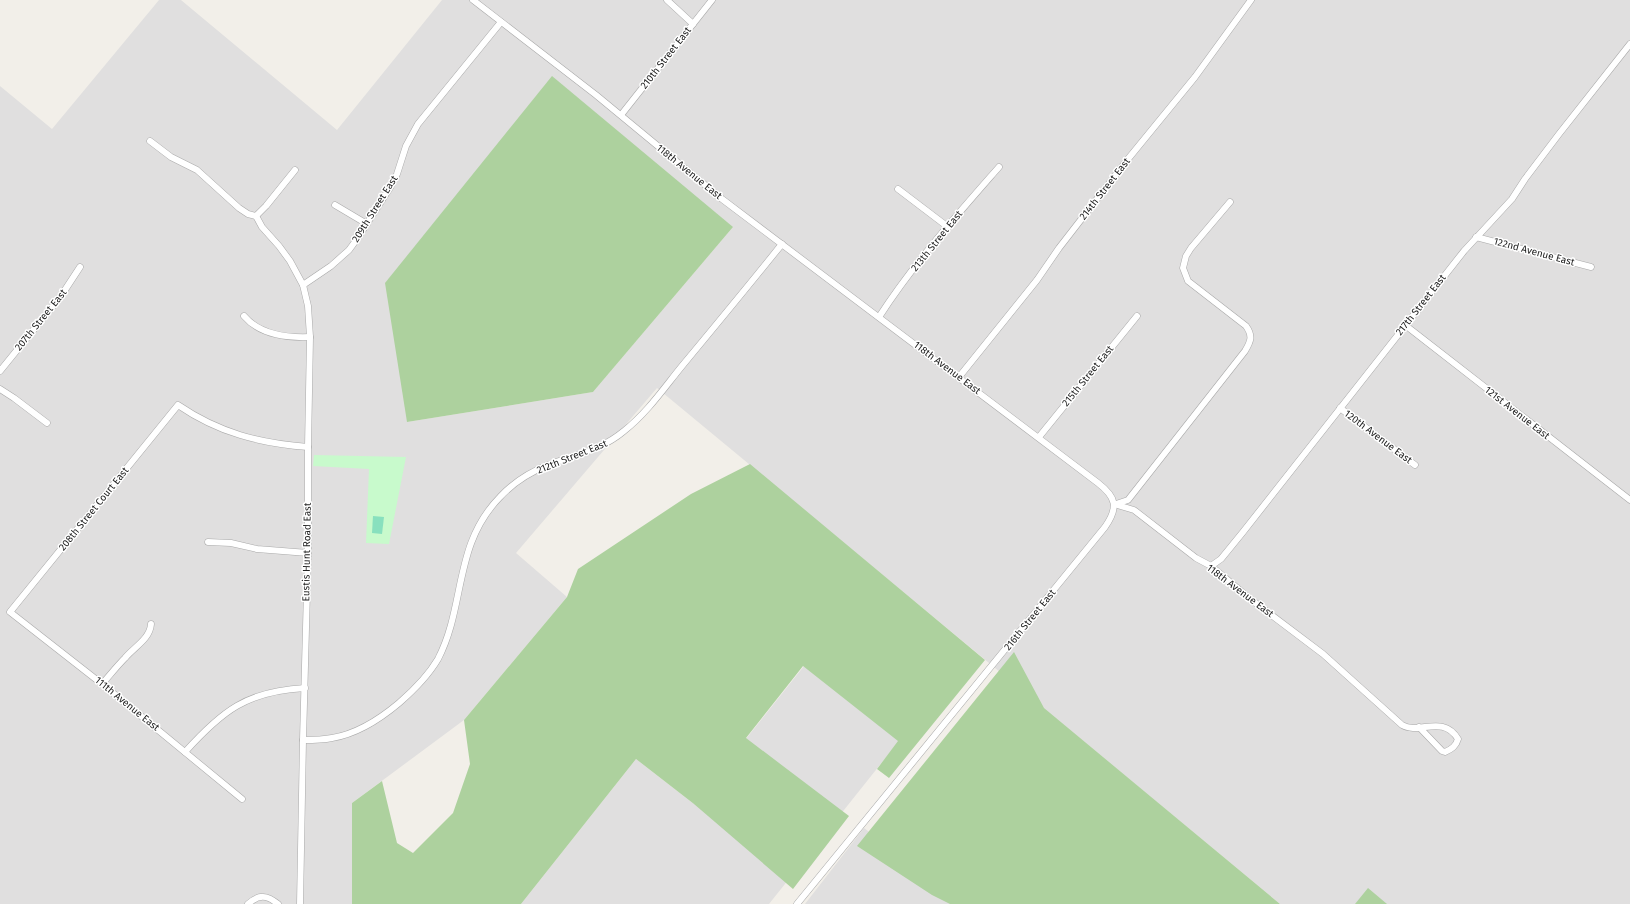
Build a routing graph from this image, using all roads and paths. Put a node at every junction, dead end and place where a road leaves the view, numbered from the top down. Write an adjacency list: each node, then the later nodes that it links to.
1 (472, 0): 5 (street, 118th Avenue East)
2 (667, 0): 6 (street)
3 (712, 0): 6 (street, 210th Street East)
4 (1251, 0): 29 (street, 214th Street East)
5 (501, 22): 8 (street, 118th Avenue East); 16 (street, 209th Street East)
6 (693, 24): 8 (street, 210th Street East)
7 (1630, 44): 18 (street, 217th Street East)
8 (621, 116): 19 (street, 118th Avenue East)
9 (150, 141): 15 (street)
10 (1000, 167): 17 (street, 213th Street East)
11 (295, 170): 15 (street)
12 (898, 189): 17 (street)
13 (1230, 202): 37 (street)
14 (335, 205): 16 (street)
15 (256, 216): 22 (street, Eustis Hunt Road East)
16 (367, 224): 22 (street, 209th Street East)
17 (948, 227): 25 (street, 213th Street East)
18 (1476, 237): 21 (street, 122nd Avenue East); 26 (street, 217th Street East)
19 (782, 244): 25 (street, 118th Avenue East); 46 (street, 212th Street East)
20 (80, 267): 28 (street, 207th Street East)
21 (1591, 267)
22 (303, 285): 27 (street, Eustis Hunt Road East)
23 (244, 316): 27 (street)
24 (1137, 316): 33 (street, 215th Street East)
25 (879, 317): 29 (street, 118th Avenue East)
26 (1405, 325): 31 (street, 217th Street East); 36 (street, 121st Avenue East)
27 (310, 337): 34 (street, Eustis Hunt Road East)
28 (0, 371)
29 (959, 377): 33 (street, 118th Avenue East)
30 (0, 389): 32 (street)
31 (1340, 408): 35 (street, 120th Avenue East); 40 (street, 217th Street East)
32 (47, 423)
33 (1039, 437): 37 (street, 118th Avenue East)
34 (308, 447): 39 (street, Eustis Hunt Road East); 41 (street, 208th Street Court East)
35 (1415, 465)
36 (1630, 500)
37 (1114, 504): 40 (street, 118th Avenue East); 52 (street, 216th Street East)
38 (208, 542): 39 (street)
39 (308, 553): 44 (street, Eustis Hunt Road East)
40 (1211, 566): 45 (street, 118th Avenue East)
41 (10, 612): 43 (street, 111th Avenue East)
42 (151, 624): 43 (street)
43 (102, 684): 47 (street, 111th Avenue East)
44 (304, 688): 46 (street, Eustis Hunt Road East); 47 (street)
45 (1419, 727): 45 (street, 118th Avenue East)
46 (302, 740): 51 (street, Eustis Hunt Road East)
47 (185, 752): 48 (street, 111th Avenue East)
48 (242, 799)
49 (248, 904): 50 (street)
50 (278, 904)
51 (300, 904)
52 (797, 904)

